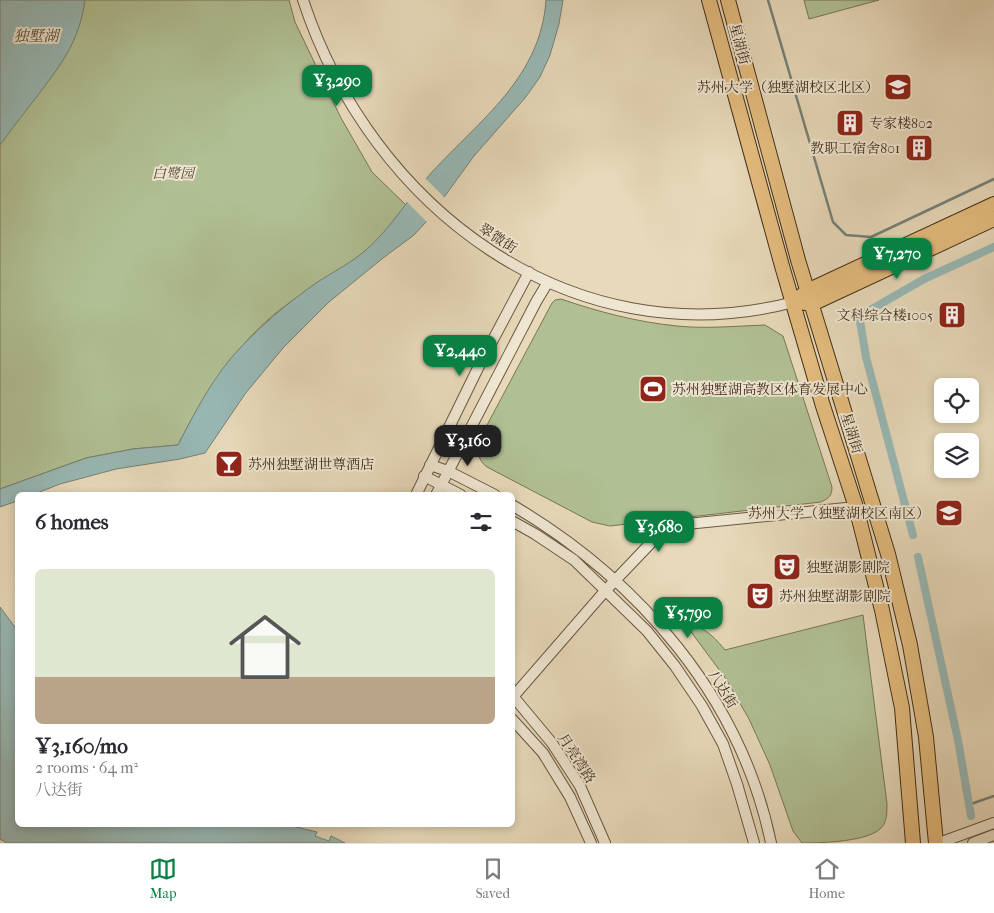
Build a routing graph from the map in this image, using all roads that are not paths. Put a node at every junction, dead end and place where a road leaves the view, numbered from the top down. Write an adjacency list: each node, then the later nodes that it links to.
1 (302, 0): 6 (street, 翠微街)
2 (709, 0): 9 (main road, 星湖街)
3 (728, 0): 8 (main road, 星湖街)
4 (994, 204): 8 (main road)
5 (994, 219): 8 (main road)
6 (529, 272): 7 (street, 翠微街); 10 (street)
7 (548, 282): 9 (street, 翠微街); 11 (street)
8 (810, 298): 9 (main road); 33 (main road, 星湖街)
9 (794, 302): 19 (main road, 星湖街)
10 (430, 464): 11 (street); 12 (street)
11 (448, 471): 13 (street); 17 (street)
12 (424, 476): 13 (street); 14 (street)
13 (441, 484): 15 (street); 16 (street)
14 (417, 492)
15 (437, 492)
16 (456, 492)
17 (489, 492)
18 (515, 507): 21 (street, 八达街)
19 (856, 507): 21 (street); 32 (main road, 星湖街)
20 (515, 523): 22 (street, 八达街)
21 (616, 579): 22 (street); 31 (street, 八达街)
22 (605, 591): 23 (street); 30 (street, 八达街)
23 (515, 695)
24 (515, 699): 29 (street, 月亮湾路)
25 (515, 722): 28 (street, 月亮湾路)
26 (994, 823): 33 (street)
27 (994, 835): 34 (street)
28 (591, 843)
29 (605, 843)
30 (754, 843)
31 (770, 843)
32 (913, 843)
33 (938, 843)
34 (973, 843)

